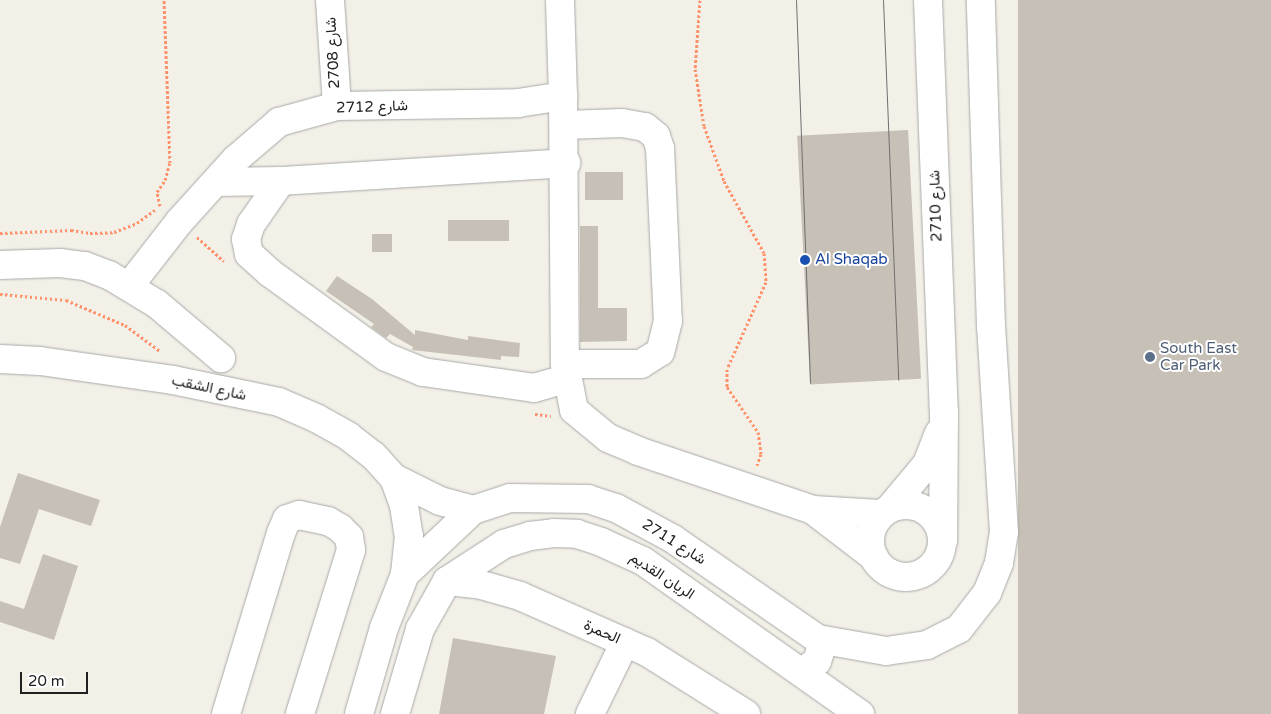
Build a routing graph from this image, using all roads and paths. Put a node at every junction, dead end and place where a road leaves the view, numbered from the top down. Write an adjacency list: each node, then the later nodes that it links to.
1 (164, 0): 13 (path)
2 (330, 0): 8 (street, شارع 2708)
3 (560, 0): 7 (street)
4 (700, 0): 26 (path)
5 (928, 0): 24 (street, شارع 2710)
6 (982, 0): 35 (street)
7 (563, 96): 8 (street, شارع 2712); 9 (street)
8 (336, 106): 12 (street, شارع 2712)
9 (565, 125): 10 (street); 22 (street)
10 (566, 164): 11 (street); 22 (street)
11 (281, 181): 12 (street); 22 (street)
12 (216, 182): 13 (street, شارع 2712)
13 (170, 214): 14 (path); 16 (path); 17 (street, شارع 2712)
14 (0, 233)
15 (0, 265): 17 (street)
16 (230, 266)
17 (130, 285): 20 (street)
18 (0, 294): 19 (path)
19 (160, 351)
20 (221, 358)
21 (0, 360): 27 (street, شارع الشقب)
22 (566, 372): 23 (street)
23 (574, 410): 25 (path); 29 (street)
24 (944, 412): 30 (street, شارع 2710); 31 (street, شارع 2710)
25 (531, 413)
26 (755, 468)
27 (394, 478): 28 (street, شارع الشقب); 33 (street, شارع الشقب)
28 (473, 510): 33 (street); 35 (street, شارع 2711)
29 (813, 510): 30 (street); 32 (street)
30 (885, 511): 31 (street); 32 (street)
31 (943, 541): 32 (street)
32 (874, 557)
33 (405, 574): 40 (street)
34 (447, 581): 36 (street, الحمرة); 37 (street, الريان القديم); 41 (street, الريان القديم)
35 (818, 639): 37 (street)
36 (624, 642): 42 (street); 43 (street, الحمرة)
37 (803, 672): 44 (street, الريان القديم)
38 (226, 714): 39 (street)
39 (300, 714)
40 (359, 714)
41 (395, 714)
42 (590, 714)
43 (746, 714)
44 (860, 714)

